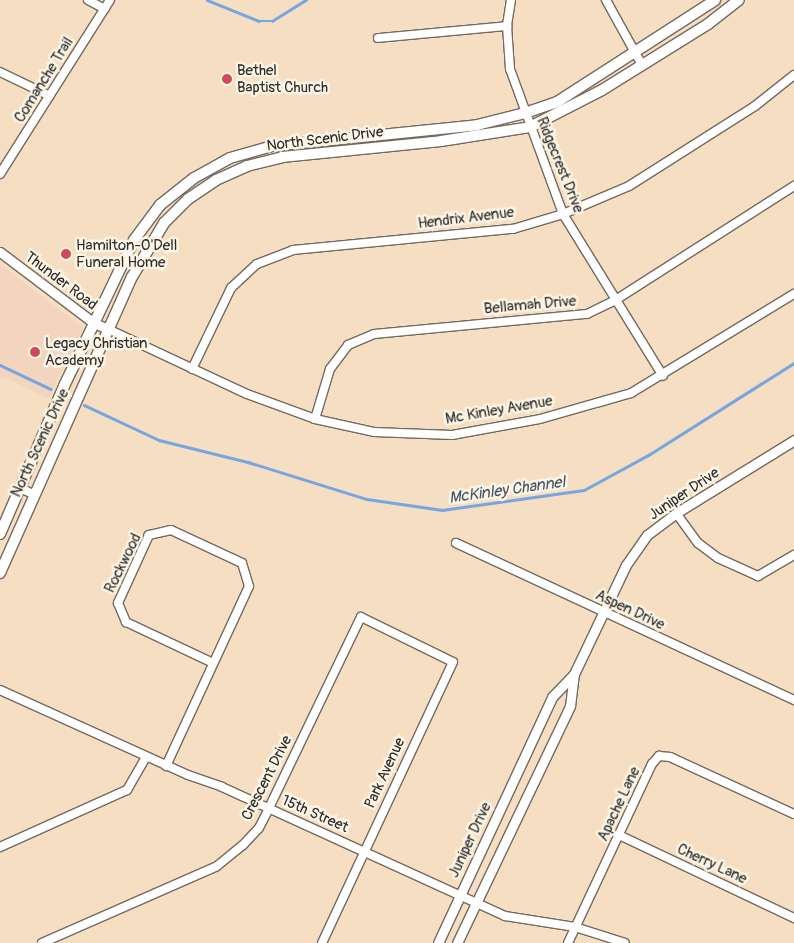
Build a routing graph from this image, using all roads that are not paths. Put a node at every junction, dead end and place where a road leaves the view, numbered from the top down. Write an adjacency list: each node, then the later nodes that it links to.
1 (88, 0): 7 (street)
2 (110, 0): 7 (street, Comanche Trail)
3 (511, 0): 8 (street, Ridgecrest Drive)
4 (606, 0): 10 (street)
5 (716, 0): 10 (main road, North Scenic Drive)
6 (739, 0): 11 (main road, North Scenic Drive)
7 (105, 9): 14 (street, Comanche Trail)
8 (507, 26): 9 (street); 15 (street, Ridgecrest Drive)
9 (378, 38)
10 (635, 53): 11 (street); 15 (main road, North Scenic Drive)
11 (642, 65): 16 (main road, North Scenic Drive)
12 (0, 72): 14 (street)
13 (794, 75): 21 (street, Hendrix Avenue)
14 (50, 96): 19 (street, Comanche Trail)
15 (525, 113): 16 (street, Ridgecrest Drive); 17 (main road, North Scenic Drive)
16 (530, 127): 18 (main road, North Scenic Drive); 21 (street, Ridgecrest Drive)
17 (328, 140): 18 (street); 25 (main road, North Scenic Drive)
18 (330, 152): 26 (main road, North Scenic Drive)
19 (0, 174)
20 (794, 186): 24 (street, Bellamah Drive)
21 (563, 214): 24 (street, Ridgecrest Drive); 27 (street, Hendrix Avenue)
22 (0, 252): 25 (street, Thunder Road)
23 (794, 294): 28 (street, Mc Kinley Avenue)
24 (614, 301): 28 (street, Ridgecrest Drive); 29 (street, Bellamah Drive)
25 (94, 323): 26 (street, Thunder Road); 31 (main road, North Scenic Drive)
26 (108, 329): 27 (street, Mc Kinley Avenue); 32 (main road, North Scenic Drive)
27 (192, 368): 29 (street, Mc Kinley Avenue)
28 (663, 376): 29 (street, Mc Kinley Avenue)
29 (315, 419)
30 (794, 440): 33 (street, Juniper Drive)
31 (20, 488): 32 (street); 34 (main road, North Scenic Drive)
32 (32, 494): 37 (main road, North Scenic Drive)
33 (676, 513): 36 (street); 38 (street, Juniper Drive)
34 (0, 534)
35 (456, 543): 38 (street, Aspen Drive)
36 (794, 555)
37 (0, 573)
38 (602, 612): 41 (street, Juniper Drive); 43 (street, Aspen Drive)
39 (407, 639): 46 (street, Crescent Drive); 50 (street, Park Avenue)
40 (213, 663): 40 (street, Rockwood); 45 (street, Rockwood)
41 (574, 674): 51 (street, Juniper Drive); 52 (street, Juniper Drive)
42 (0, 690): 44 (street, 15th Street)
43 (794, 700)
44 (146, 757): 45 (street, 15th Street); 49 (street)
45 (166, 766): 46 (street, 15th Street)
46 (269, 808): 50 (street, 15th Street); 55 (street, Crescent Drive)
47 (794, 814): 48 (street, Apache Lane)
48 (619, 835): 53 (street, Cherry Lane); 54 (street, Apache Lane)
49 (0, 846)
50 (363, 851): 51 (street, 15th Street); 56 (street, Park Avenue)
51 (460, 896): 52 (street, 15th Street); 57 (street, Juniper Drive)
52 (476, 903): 54 (street, 15th Street); 58 (street, Juniper Drive)
53 (794, 918)
54 (575, 927): 59 (street, Apache Lane); 60 (street, 15th Street)
55 (42, 943)
56 (322, 943)
57 (438, 943)
58 (457, 943)
59 (568, 943)
60 (625, 943)

